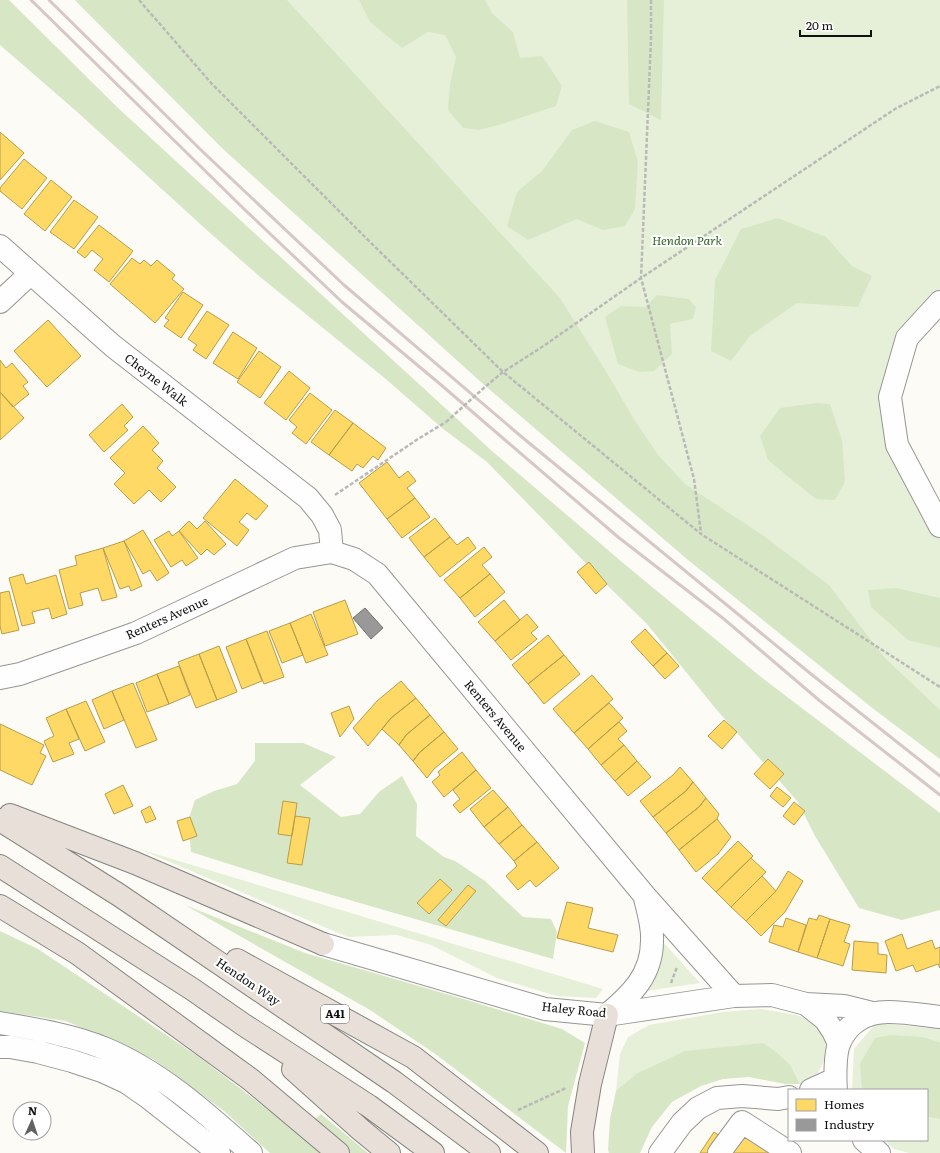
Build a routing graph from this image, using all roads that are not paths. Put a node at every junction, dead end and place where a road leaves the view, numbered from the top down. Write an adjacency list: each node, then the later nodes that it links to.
1 (0, 246): 2 (street, Cheyne Walk)
2 (30, 274): 3 (street); 6 (street, Cheyne Walk)
3 (0, 302)
4 (940, 302): 5 (street)
5 (940, 526)
6 (332, 552): 7 (street, Renters Avenue); 12 (street, Renters Avenue)
7 (0, 678)
8 (0, 811): 14 (highway)
9 (0, 820): 11 (highway, Hendon Way / A41)
10 (0, 866): 21 (highway)
11 (119, 895): 34 (highway, Hendon Way / A41); 35 (highway, A41)
12 (645, 896): 15 (street, Renters Avenue); 18 (street, Renters Avenue)
13 (0, 906): 31 (highway)
14 (323, 944): 18 (street, Haley Road)
15 (734, 996): 16 (street, Haley Road); 18 (street, Haley Road)
16 (806, 1004): 17 (street, Haley Road); 22 (street, Haley Road)
17 (872, 1013): 19 (street); 22 (street)
18 (607, 1015): 36 (highway)
19 (940, 1017)
20 (0, 1023): 24 (street)
21 (244, 1025): 32 (highway); 33 (highway)
22 (839, 1044): 25 (street)
23 (0, 1048): 27 (street)
24 (166, 1083): 27 (street); 30 (street)
25 (836, 1084): 26 (street)
26 (815, 1089)
27 (149, 1098): 29 (street)
28 (785, 1101): 37 (street)
29 (219, 1153)
30 (251, 1153)
31 (338, 1153)
32 (389, 1153)
33 (432, 1153)
34 (489, 1153)
35 (537, 1153)
36 (583, 1153)
37 (660, 1153)
38 (718, 1153): 39 (street)
39 (790, 1153)

